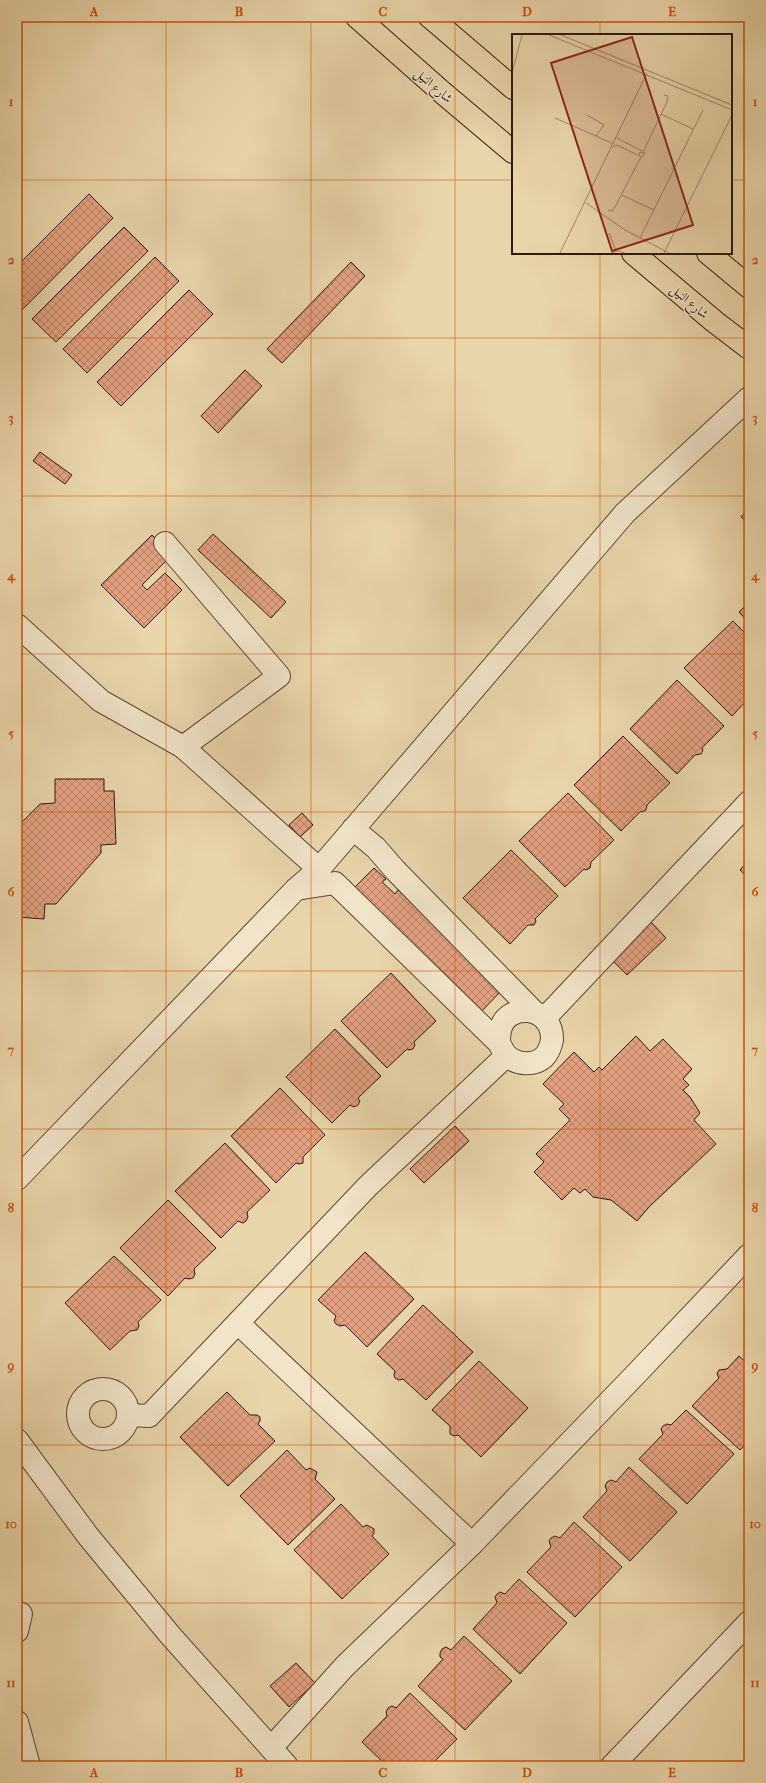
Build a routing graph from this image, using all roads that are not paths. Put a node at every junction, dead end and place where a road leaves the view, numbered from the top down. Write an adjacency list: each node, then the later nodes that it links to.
1 (357, 17): 4 (main road, شارع النيل)
2 (430, 17): 3 (main road)
3 (512, 87)
4 (512, 151)
5 (634, 254): 8 (main road, شارع النيل)
6 (709, 254): 7 (main road)
7 (749, 287)
8 (749, 348)
9 (749, 398): 14 (street)
10 (165, 543): 12 (street)
11 (17, 625): 12 (street)
12 (183, 747): 15 (street)
13 (749, 802): 17 (street)
14 (354, 829): 15 (street); 17 (street)
15 (319, 868): 16 (street)
16 (296, 889): 18 (street); 19 (street)
17 (539, 1014): 18 (street); 18 (street)
18 (502, 1049): 21 (street)
19 (17, 1179)
20 (749, 1255): 24 (street)
21 (238, 1323): 22 (street); 24 (street)
22 (129, 1415)
23 (17, 1440): 27 (street)
24 (472, 1544): 27 (street)
25 (749, 1622): 30 (street)
26 (17, 1722): 28 (street)
27 (271, 1748): 29 (street)
28 (29, 1766)
29 (287, 1766)
30 (612, 1766)

